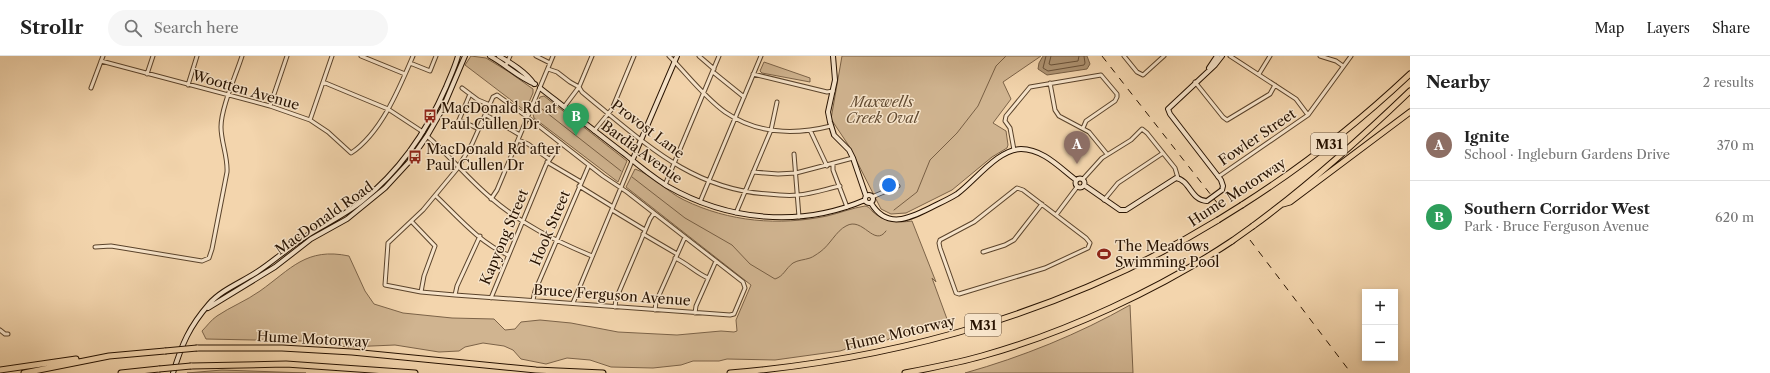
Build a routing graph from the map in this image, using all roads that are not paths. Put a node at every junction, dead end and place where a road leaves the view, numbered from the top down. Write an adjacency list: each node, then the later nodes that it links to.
1 (103, 56): 35 (street)
2 (153, 56): 44 (street)
3 (198, 56): 53 (street)
4 (242, 56): 63 (street)
5 (286, 56): 67 (street)
6 (332, 56): 49 (street)
7 (361, 56): 34 (street)
8 (372, 56): 34 (street)
9 (413, 56): 37 (street)
10 (436, 56): 37 (street)
11 (458, 56): 82 (street, MacDonald Road)
12 (465, 56): 85 (street, MacDonald Road)
13 (490, 56): 38 (street, Bardia Avenue)
14 (499, 56): 38 (street, Bardia Avenue)
15 (510, 56): 38 (street)
16 (536, 56): 39 (street)
17 (553, 56): 39 (street)
18 (592, 56): 55 (street)
19 (634, 56): 71 (street)
20 (668, 56): 36 (street)
21 (677, 56): 36 (street)
22 (699, 56): 42 (street)
23 (719, 56): 42 (street)
24 (761, 56): 46 (street)
25 (833, 56): 59 (street)
26 (1124, 56): 27 (street)
27 (1164, 56)
28 (1217, 56): 43 (street)
29 (1222, 56): 43 (street)
30 (1230, 56): 47 (street)
31 (1270, 56): 47 (street)
32 (1320, 56): 40 (street)
33 (1351, 56): 40 (street, Fowler Street)
34 (370, 60): 45 (street)
35 (101, 61): 44 (street, Wootten Avenue); 56 (street)
36 (674, 62): 61 (street); 87 (street)
37 (410, 63): 45 (street)
38 (507, 63): 52 (street, Bardia Avenue)
39 (550, 64): 41 (street)
40 (1344, 66): 73 (street, Fowler Street)
41 (548, 69): 55 (street, Provost Lane); 58 (street)
42 (713, 70): 61 (street); 64 (street)
43 (1208, 70): 50 (street)
44 (147, 74): 53 (street, Wootten Avenue)
45 (405, 74): 69 (street)
46 (753, 74): 59 (street); 64 (street)
47 (1259, 74): 54 (street)
48 (1410, 74): 167 (highway, Hume Motorway / M31, bridge)
49 (323, 82): 69 (street); 76 (street)
50 (1196, 82): 54 (street); 103 (street)
51 (1050, 83): 78 (street); 78 (street); 89 (street)
52 (535, 84): 58 (street, Bardia Avenue)
53 (188, 85): 63 (street, Wootten Avenue)
54 (1275, 85): 73 (street)
55 (579, 87): 68 (street); 71 (street, Provost Lane)
56 (91, 88)
57 (462, 88): 62 (street)
58 (540, 88): 68 (street, Bardia Avenue); 74 (street)
59 (833, 91): 77 (street)
60 (1410, 91): 125 (highway, M31)
61 (704, 92): 75 (street); 96 (street)
62 (470, 94): 66 (street); 79 (street)
63 (229, 96): 67 (street, Wootten Avenue); 139 (street)
64 (744, 97): 75 (street)
65 (777, 102): 80 (street)
66 (490, 105): 72 (street, Bruce Ferguson Avenue); 74 (street, Bruce Ferguson Avenue)
67 (270, 106): 76 (street, Wootten Avenue)
68 (564, 107): 83 (street, Bardia Avenue)
69 (388, 109): 76 (street, Wootten Avenue); 82 (street)
70 (1410, 112): 125 (highway)
71 (608, 114): 83 (street); 87 (street, Provost Lane)
72 (486, 115): 79 (street, Bruce Ferguson Avenue); 84 (street)
73 (1308, 115): 103 (street, Fowler Street)
74 (528, 117): 84 (street); 88 (street, Bruce Ferguson Avenue)
75 (735, 118): 80 (street); 107 (street)
76 (310, 120)
77 (831, 126): 81 (street); 93 (street)
78 (1082, 128): 92 (street)
79 (479, 129): 100 (street, Bruce Ferguson Avenue)
80 (771, 130): 81 (street); 101 (street)
81 (810, 130): 99 (street)
82 (424, 132): 153 (street, MacDonald Road)
83 (594, 132): 95 (street, Bardia Avenue)
84 (520, 135): 86 (street)
85 (427, 136): 100 (street); 153 (street, MacDonald Road)
86 (518, 140): 94 (street); 120 (street)
87 (641, 140): 95 (street); 96 (street, Provost Lane)
88 (561, 143): 94 (street, Kapyong Street); 98 (street, Bruce Ferguson Avenue)
89 (1014, 150): 106 (street); 123 (street)
90 (1162, 153): 92 (street); 104 (street); 121 (street)
91 (794, 154): 102 (street)
92 (1107, 154): 105 (street)
93 (853, 158): 97 (street); 119 (street)
94 (548, 160): 108 (street); 133 (street, Kapyong Street)
95 (632, 161): 109 (street, Bardia Avenue); 114 (street)
96 (674, 164): 107 (street, Provost Lane); 109 (street)
97 (833, 164): 99 (street); 111 (street)
98 (589, 165): 108 (street, Hook Street); 114 (street, Bruce Ferguson Avenue)
99 (827, 166): 102 (street)
100 (458, 167): 117 (street, Bruce Ferguson Avenue); 120 (street)
101 (753, 172): 102 (street); 115 (street)
102 (796, 173): 116 (street)
103 (1218, 177): 104 (street, bridge)
104 (1178, 178): 121 (street)
105 (1083, 179): 106 (street); 110 (street)
106 (1076, 180): 113 (street)
107 (708, 182): 115 (street, Provost Lane); 122 (street)
108 (580, 184): 127 (street); 138 (street, Hook Street)
109 (665, 185): 122 (street, Bardia Avenue)
110 (1084, 185): 113 (street); 121 (street)
111 (840, 186): 116 (street, Provost Lane); 126 (street)
112 (898, 186): 118 (street)
113 (1077, 186): 130 (street)
114 (621, 188): 127 (street); 128 (street, Bruce Ferguson Avenue)
115 (745, 193): 116 (street, Provost Lane); 129 (street)
116 (798, 195): 131 (street)
117 (436, 196): 132 (street, Bruce Ferguson Avenue); 136 (street)
118 (872, 197): 119 (street); 123 (street)
119 (866, 198): 123 (street); 126 (street, Bardia Avenue)
120 (491, 199): 133 (street)
121 (1104, 200)
122 (700, 202): 129 (street, Bardia Avenue)
123 (871, 203)
124 (1042, 204): 130 (street); 130 (street); 140 (street)
125 (1282, 204): 168 (highway, M31, bridge)
126 (847, 207): 131 (street, Bardia Avenue)
127 (612, 208): 134 (street); 143 (street)
128 (654, 213): 134 (street); 137 (street, Bruce Ferguson Avenue)
129 (736, 213): 131 (street, Bardia Avenue)
130 (1056, 214)
131 (799, 217)
132 (412, 222): 147 (street); 147 (street, Bruce Ferguson Avenue)
133 (522, 222): 138 (street); 142 (street, Kapyong Street)
134 (645, 230): 135 (street)
135 (643, 234): 141 (street); 152 (street)
136 (480, 236): 142 (street); 148 (street)
137 (685, 237): 141 (street); 145 (street, Bruce Ferguson Avenue)
138 (556, 241): 143 (street); 150 (street, Hook Street)
139 (95, 247)
140 (983, 252)
141 (676, 254): 144 (street)
142 (508, 255): 149 (street, Kapyong Street)
143 (592, 256): 151 (street)
144 (675, 258): 146 (street); 154 (street)
145 (716, 261): 146 (street); 155 (street, Bruce Ferguson Avenue)
146 (708, 278): 155 (street)
147 (421, 292): 148 (street, Bruce Ferguson Avenue)
148 (455, 295): 149 (street, Bruce Ferguson Avenue)
149 (491, 298): 150 (street, Bruce Ferguson Avenue)
150 (533, 300): 151 (street, Bruce Ferguson Avenue)
151 (573, 303): 152 (street, Bruce Ferguson Avenue)
152 (615, 307): 154 (street, Bruce Ferguson Avenue)
153 (205, 310): 164 (street, MacDonald Road)
154 (655, 310): 155 (street, Bruce Ferguson Avenue)
155 (695, 313)
156 (0, 330): 157 (street)
157 (8, 334)
158 (109, 356): 159 (highway); 161 (highway, Hume Motorway); 166 (highway, Hume Motorway, bridge)
159 (0, 370)
160 (139, 371): 162 (highway, Hume Motorway); 163 (highway); 165 (highway, Hume Motorway, bridge)
161 (24, 373)
162 (121, 373)
163 (131, 373)
164 (173, 373)
165 (415, 373)
166 (603, 373)
167 (730, 373)
168 (905, 373)

